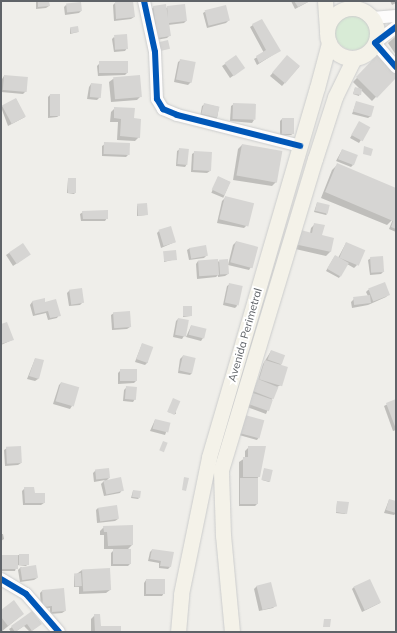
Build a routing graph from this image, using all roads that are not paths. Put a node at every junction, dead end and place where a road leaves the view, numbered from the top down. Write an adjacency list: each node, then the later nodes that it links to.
1 (144, 1): 10 (street)
2 (324, 1): 6 (main road)
3 (361, 9): 4 (street); 6 (main road); 7 (main road)
4 (396, 16)
5 (396, 27): 7 (street)
6 (328, 38): 8 (main road); 10 (main road, Avenida Perimetral)
7 (375, 43): 8 (main road); 9 (street)
8 (354, 58): 14 (main road, Avenida Perimetral)
9 (396, 67)
10 (300, 146): 13 (main road, Avenida Perimetral)
11 (1, 579): 12 (street)
12 (59, 632)
13 (178, 632)
14 (232, 632)

